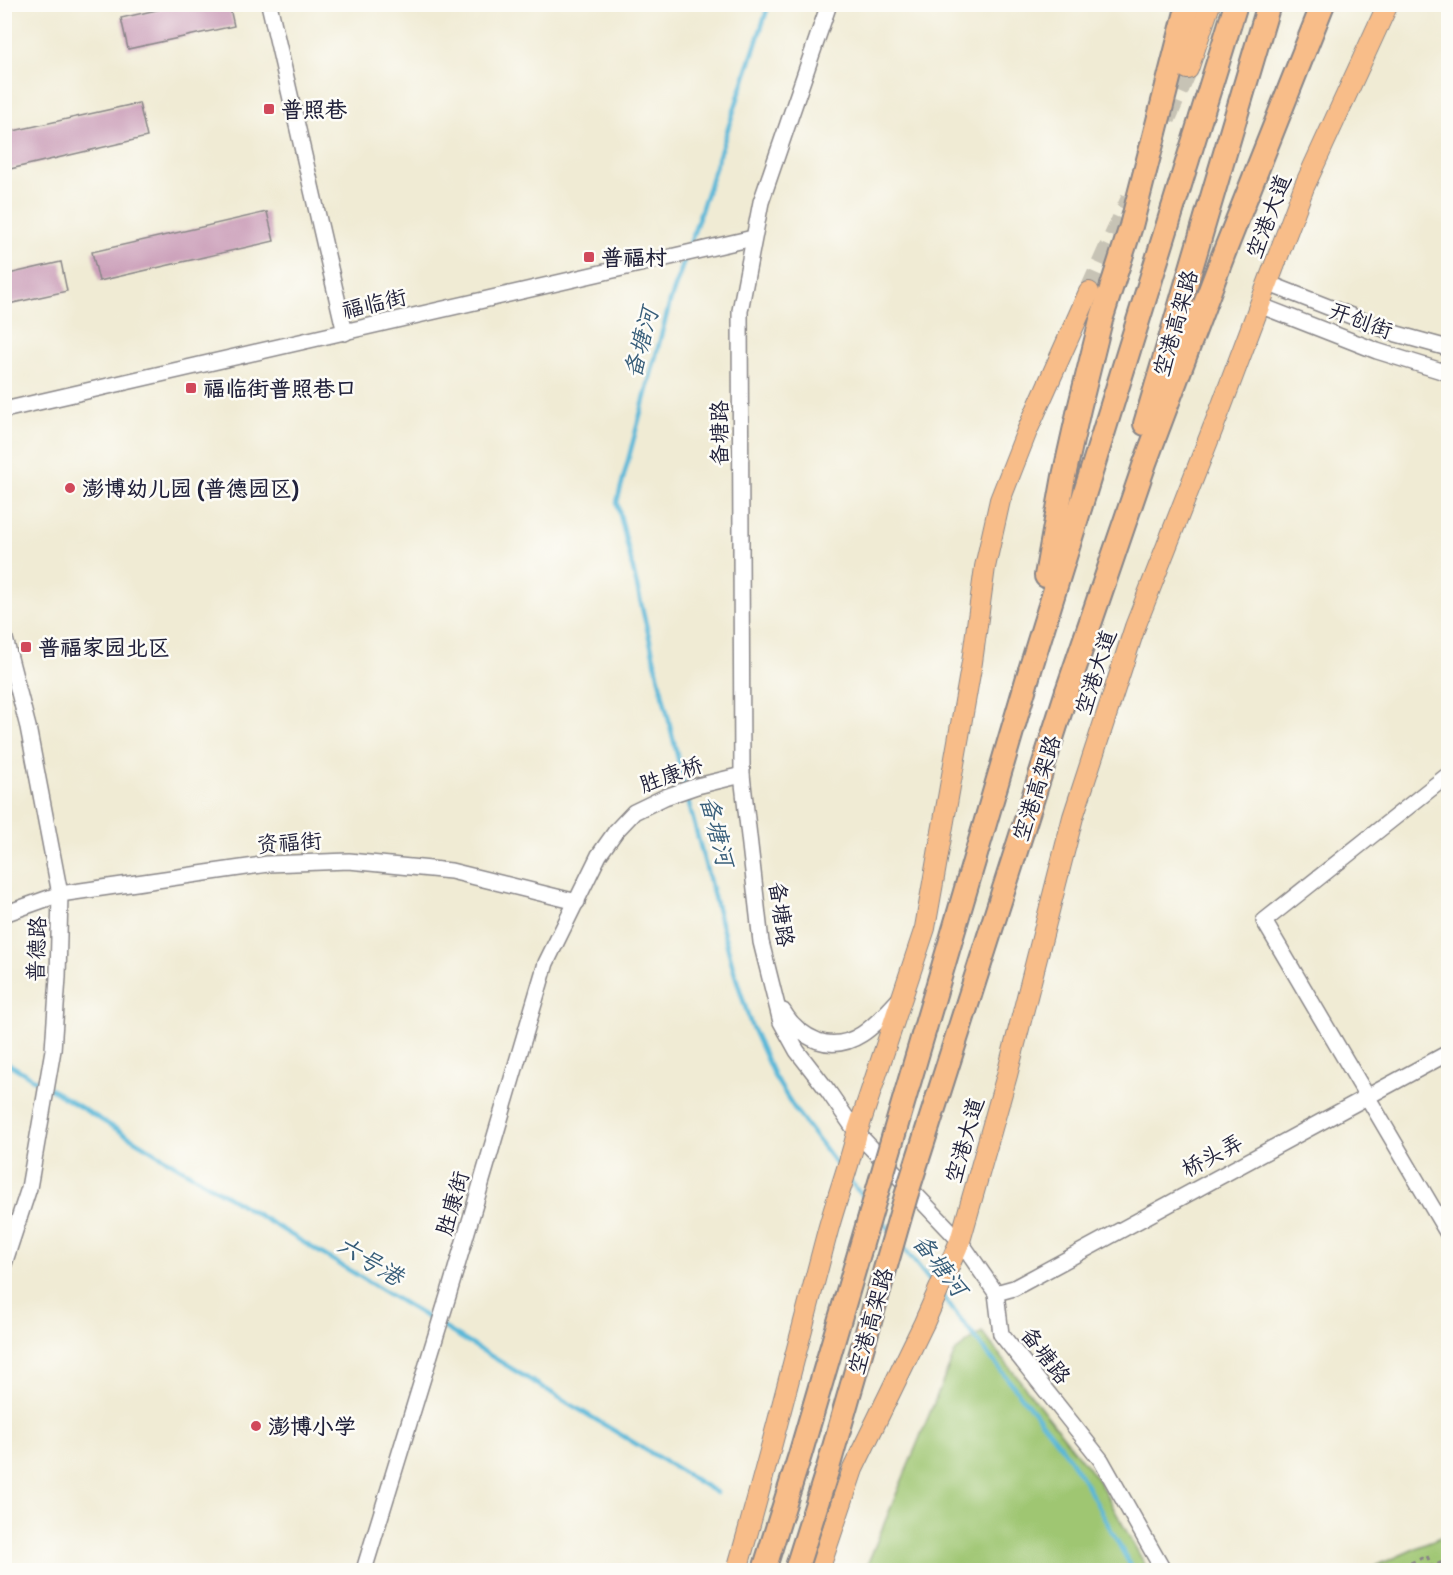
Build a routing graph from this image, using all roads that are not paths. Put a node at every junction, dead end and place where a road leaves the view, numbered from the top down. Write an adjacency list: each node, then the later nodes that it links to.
1 (269, 4): 14 (street)
2 (829, 4): 10 (street, 备塘路)
3 (1210, 4): 9 (main road)
4 (1236, 4): 19 (highway, 空港高架路)
5 (1269, 4): 20 (highway, 空港高架路)
6 (1323, 4): 20 (highway)
7 (1388, 4): 11 (main road, 空港大道)
8 (1187, 5): 19 (highway)
9 (1188, 69)
10 (753, 238): 14 (street, 福临街); 21 (street, 备塘路)
11 (1268, 283): 13 (main road, 空港大道); 15 (street, 开创街)
12 (1089, 292): 28 (main road)
13 (1259, 305): 16 (street, 开创街); 33 (main road, 空港大道)
14 (345, 333): 17 (street, 福临街)
15 (1449, 348)
16 (1449, 373)
17 (4, 410)
18 (4, 635): 24 (street, 普德路)
19 (1030, 670): 38 (highway, 空港高架路, bridge)
20 (1067, 691): 39 (highway, 空港高架路, bridge)
21 (742, 775): 23 (street, 胜康桥); 27 (street, 备塘路)
22 (1449, 775): 30 (street)
23 (599, 855): 25 (street, 胜康街)
24 (60, 894): 25 (street, 资福街); 26 (street, 资福街); 34 (street, 普德路)
25 (577, 902): 36 (street, 胜康街)
26 (4, 914)
27 (773, 994): 28 (street); 31 (street, 备塘路)
28 (902, 996): 31 (main road)
29 (1449, 1053): 30 (street, 桥头弄)
30 (1368, 1096): 32 (street); 35 (street, 桥头弄)
31 (857, 1133): 33 (street, 备塘路); 37 (main road)
32 (1449, 1234)
33 (960, 1241): 35 (street, 备塘路); 40 (main road, 空港大道)
34 (4, 1264)
35 (996, 1293): 41 (street, 备塘路)
36 (364, 1570)
37 (737, 1570)
38 (764, 1570)
39 (796, 1570)
40 (819, 1570)
41 (1163, 1570)

